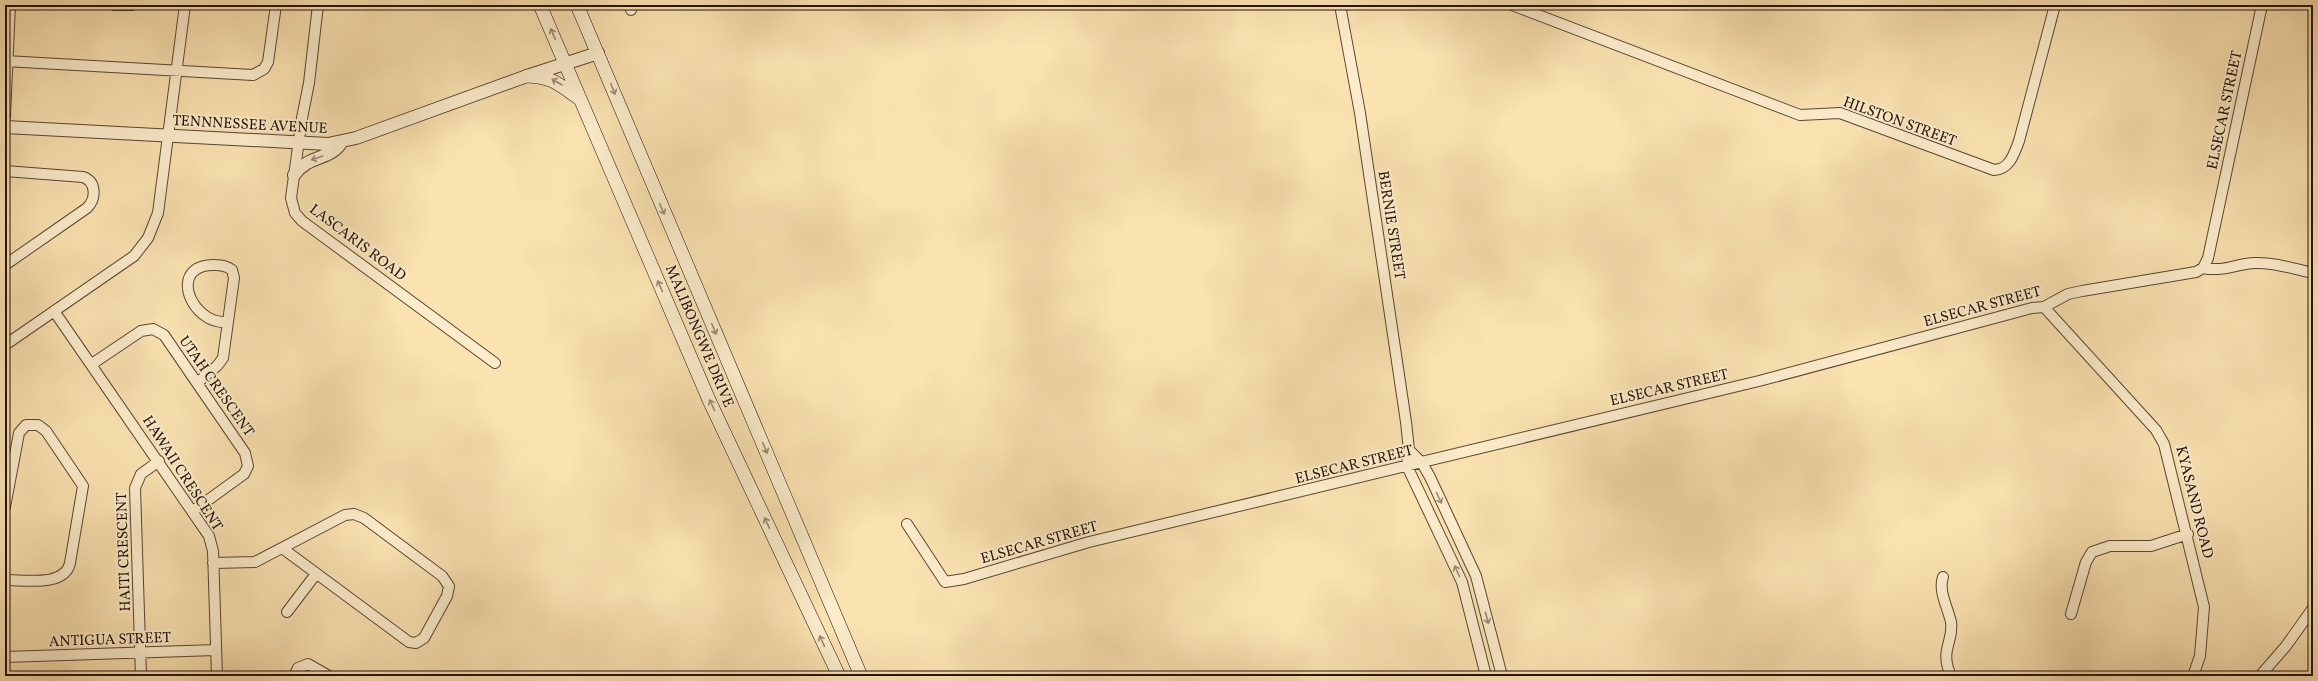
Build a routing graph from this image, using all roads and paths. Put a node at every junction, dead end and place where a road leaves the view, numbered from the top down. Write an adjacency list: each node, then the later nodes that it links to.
1 (10, 5): 14 (street)
2 (114, 5): 3 (street)
3 (132, 5)
4 (185, 5): 16 (street)
5 (276, 5): 16 (street)
6 (318, 5): 22 (street, LASCARIS ROAD)
7 (540, 5): 15 (main road, MALIBONGWE DRIVE, one-way to 7)
8 (577, 5): 13 (main road, MALIBONGWE DRIVE)
9 (1340, 5): 36 (street, BERNIE STREET)
10 (1512, 5): 11 (street, HILSTON STREET)
11 (2055, 5)
12 (2262, 5): 27 (street, ELSECAR STREET)
13 (598, 53): 15 (street, TENNNESSEE AVENUE); 60 (main road, MALIBONGWE DRIVE, one-way to 60)
14 (7, 61): 16 (street); 19 (street)
15 (565, 63): 17 (street, TENNNESSEE AVENUE); 18 (main road, MALIBONGWE DRIVE)
16 (176, 70): 21 (street)
17 (527, 76): 18 (main road, one-way to 17); 23 (street, TENNNESSEE AVENUE)
18 (582, 100): 59 (main road, MALIBONGWE DRIVE, one-way to 18)
19 (5, 116)
20 (5, 127): 21 (street, TENNNESSEE AVENUE)
21 (168, 136): 22 (street, TENNNESSEE AVENUE); 30 (street)
22 (298, 143): 23 (street, TENNNESSEE AVENUE); 25 (street, LASCARIS ROAD)
23 (341, 143): 25 (street, one-way to 25)
24 (5, 171): 26 (street)
25 (294, 175): 33 (street, LASCARIS ROAD)
26 (5, 265)
27 (2203, 268): 28 (street); 29 (street, ELSECAR STREET)
28 (2313, 273)
29 (2044, 308): 38 (street, ELSECAR STREET); 43 (street, KYASAND ROAD)
30 (54, 311): 32 (street); 34 (street, HAWAII CRESCENT)
31 (227, 323): 31 (street); 35 (street)
32 (5, 345)
33 (495, 363)
34 (92, 364): 35 (street, UTAH CRESCENT); 37 (street, HAWAII CRESCENT)
35 (197, 383): 41 (street, UTAH CRESCENT)
36 (1409, 450): 38 (street); 39 (street, BERNIE STREET)
37 (159, 461): 41 (street, HAWAII CRESCENT); 53 (street, HAITI CRESCENT)
38 (1422, 463): 39 (street, ELSECAR STREET); 62 (street, one-way to 62)
39 (1407, 466): 42 (street, ELSECAR STREET); 61 (street, one-way to 39)
40 (5, 507): 48 (street)
41 (193, 511): 45 (street, HAWAII CRESCENT)
42 (907, 524)
43 (2188, 534): 51 (street); 64 (street, KYASAND ROAD)
44 (282, 548): 45 (street); 46 (street); 46 (street)
45 (213, 563): 52 (street, HAWAII CRESCENT)
46 (316, 574): 50 (street)
47 (1942, 577): 63 (street)
48 (5, 580)
49 (2313, 608): 65 (street)
50 (287, 612)
51 (2071, 614)
52 (216, 650): 53 (street, ANTIGUA STREET); 56 (street, HAWAII CRESCENT)
53 (140, 653): 54 (street, ANTIGUA STREET); 55 (street, HAITI CRESCENT)
54 (5, 657)
55 (141, 676)
56 (217, 676)
57 (294, 676): 58 (street)
58 (330, 676)
59 (839, 676)
60 (861, 676)
61 (1486, 676)
62 (1502, 676)
63 (1951, 676)
64 (2193, 676)
65 (2260, 676)

